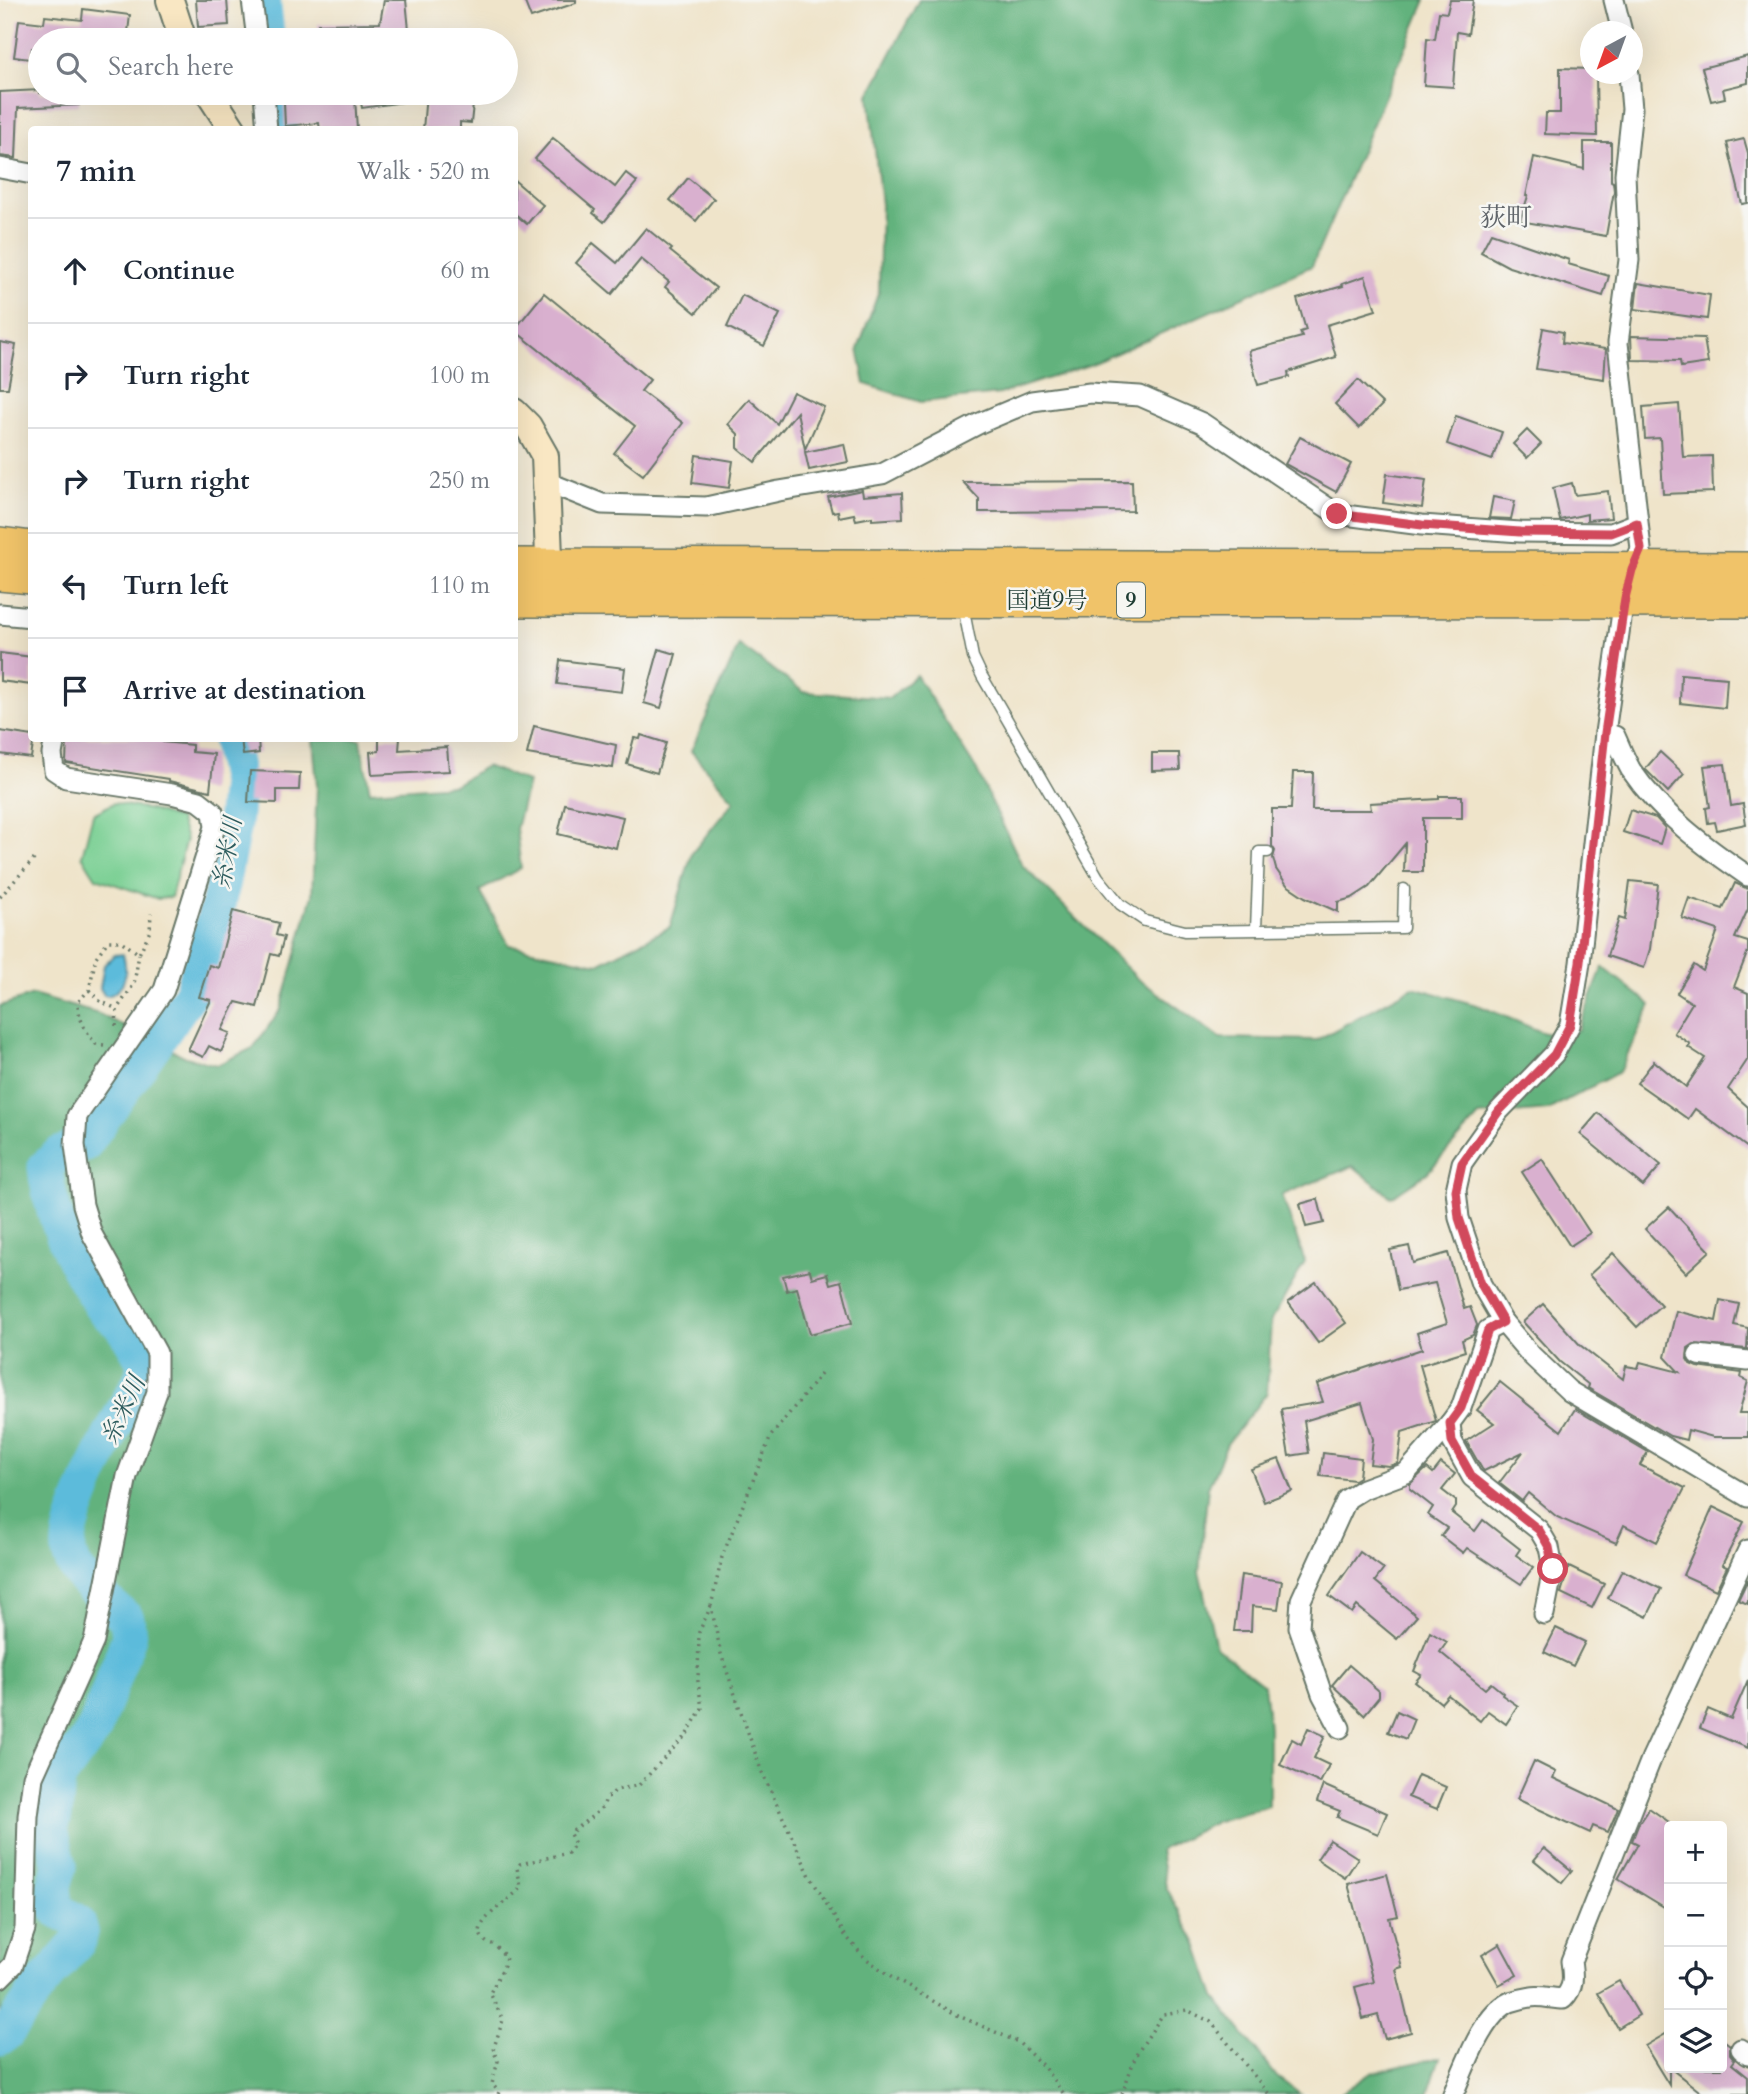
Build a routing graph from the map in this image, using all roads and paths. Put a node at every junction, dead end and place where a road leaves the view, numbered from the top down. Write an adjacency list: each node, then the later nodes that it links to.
1 (170, 0): 5 (street)
2 (252, 0): 6 (street)
3 (1614, 0): 4 (street)
4 (1619, 21)
5 (179, 28)
6 (256, 28)
7 (1630, 84): 16 (street)
8 (217, 105): 10 (street)
9 (265, 105): 11 (street)
10 (230, 126)
11 (267, 126)
12 (0, 168): 13 (street)
13 (28, 173)
14 (518, 416): 15 (street)
15 (547, 482): 16 (street); 23 (street)
16 (1637, 523): 24 (street)
17 (0, 545): 18 (highway)
18 (28, 548)
19 (518, 568): 23 (highway, 国道9号 / 9)
20 (1748, 570): 24 (highway, 国道9号 / 9)
21 (0, 573): 22 (highway)
22 (28, 576)
23 (550, 583): 24 (highway, 国道9号 / 9); 25 (highway, 国道9号 / 9); 26 (highway, 国道9号 / 9)
24 (1628, 584): 26 (highway, 国道9号 / 9); 27 (highway, 国道9号 / 9); 30 (street)
25 (518, 597)
26 (962, 599): 38 (lane)
27 (1748, 600)
28 (0, 614): 29 (street)
29 (28, 617)
30 (1605, 733): 34 (street); 43 (street)
31 (54, 742): 42 (street)
32 (1268, 852): 38 (lane)
33 (36, 857): 36 (path)
34 (1748, 876)
35 (1404, 889): 38 (lane)
36 (0, 897)
37 (151, 914): 39 (path)
38 (1256, 929)
39 (139, 954): 40 (path); 41 (path)
40 (89, 990): 41 (path); 42 (path)
41 (117, 1009): 42 (path)
42 (113, 1051): 53 (street)
43 (1503, 1322): 47 (street); 48 (street)
44 (1698, 1355): 45 (street)
45 (1748, 1361)
46 (821, 1374): 50 (path)
47 (1450, 1423): 51 (street); 52 (street)
48 (1748, 1497)
49 (1748, 1550): 58 (street)
50 (711, 1606): 54 (path); 55 (path)
51 (1544, 1614)
52 (1340, 1728)
53 (0, 1978)
54 (498, 2094)
55 (1064, 2094)
56 (1122, 2094): 57 (path)
57 (1269, 2094)
58 (1453, 2094)

